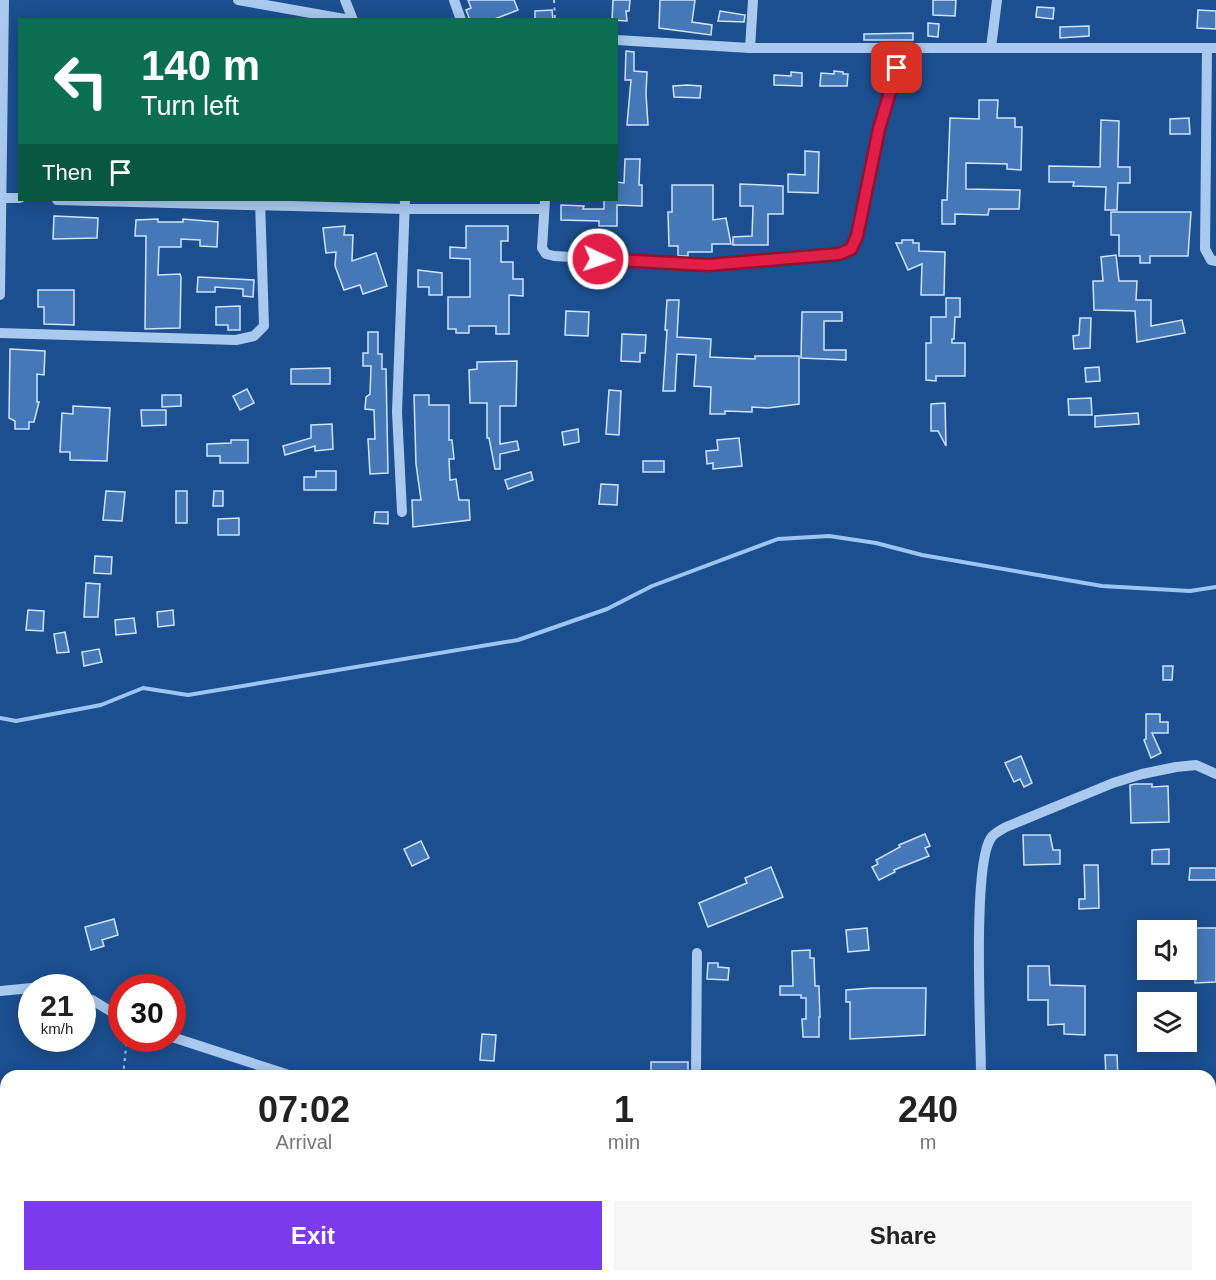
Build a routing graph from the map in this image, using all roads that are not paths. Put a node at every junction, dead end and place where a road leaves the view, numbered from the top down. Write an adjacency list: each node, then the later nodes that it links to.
1 (4, 0): 17 (street)
2 (238, 0): 7 (street)
3 (345, 0): 10 (street)
4 (454, 0): 11 (street)
5 (753, 0): 13 (street)
6 (997, 0): 15 (street)
7 (275, 6): 8 (street); 9 (street)
8 (274, 18)
9 (341, 18)
10 (351, 18)
11 (460, 18)
12 (618, 40): 13 (street)
13 (750, 48): 14 (street)
14 (903, 48): 15 (street); 22 (street)
15 (991, 48): 16 (street)
16 (1211, 48): 23 (street)
17 (2, 198): 18 (street); 24 (street)
18 (18, 198)
19 (158, 201): 20 (street)
20 (260, 202): 21 (street); 25 (street)
21 (405, 204): 22 (street); 26 (street)
22 (544, 204)
23 (1216, 261)
24 (0, 295)
25 (0, 333)
26 (402, 512)
27 (1216, 774): 34 (street)
28 (697, 953): 33 (street)
29 (18, 989): 30 (street)
30 (0, 991)
31 (186, 1042): 32 (street)
32 (274, 1070)
33 (696, 1070)
34 (981, 1070)

